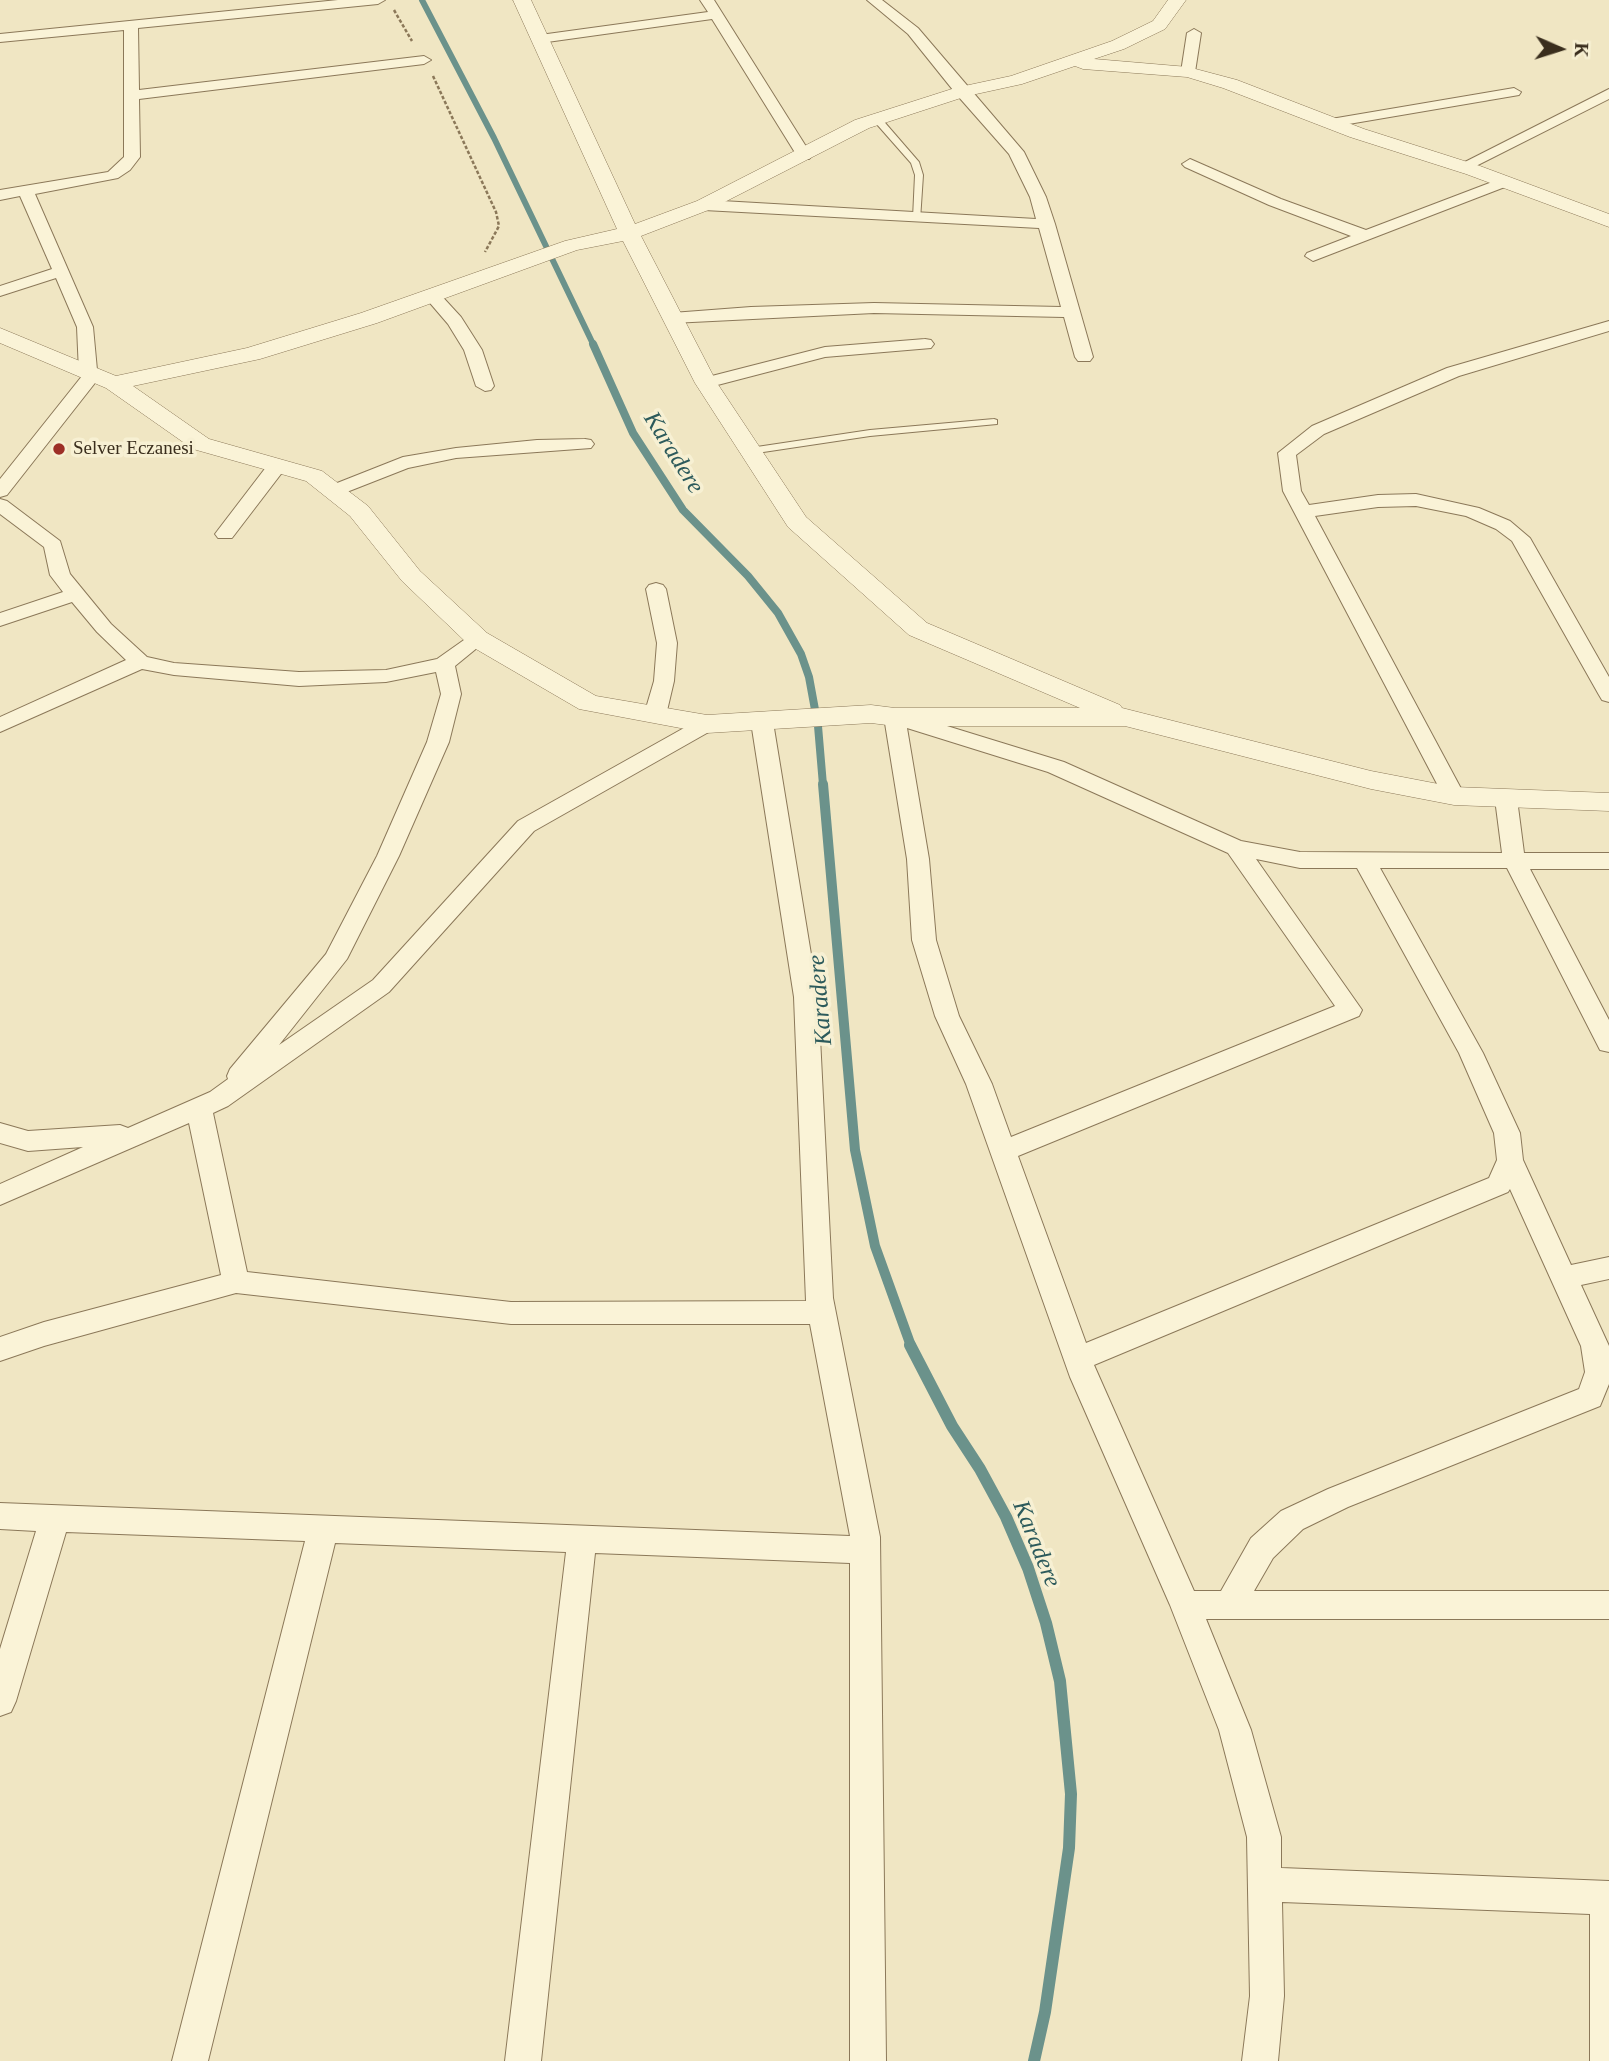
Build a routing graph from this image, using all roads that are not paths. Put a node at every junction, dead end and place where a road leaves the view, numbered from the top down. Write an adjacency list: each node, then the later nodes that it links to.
1 (378, 0): 7 (street)
2 (522, 0): 10 (street)
3 (707, 0): 6 (street)
4 (874, 0): 14 (street)
5 (1177, 0): 12 (street)
6 (715, 15): 10 (street); 20 (street)
7 (131, 25): 9 (street); 17 (street)
8 (1194, 33): 13 (street)
9 (0, 38)
10 (540, 39): 30 (street)
11 (424, 60): 17 (street)
12 (1064, 63): 13 (street); 14 (street)
13 (1188, 72): 19 (street)
14 (962, 92): 18 (street); 29 (street)
15 (1514, 92): 19 (street)
16 (1609, 93): 22 (street)
17 (132, 95): 24 (street)
18 (877, 119): 20 (street); 27 (lane)
19 (1331, 123): 22 (street)
20 (804, 156): 26 (street)
21 (1190, 164): 31 (street)
22 (1463, 167): 23 (street)
23 (1504, 182): 28 (street); 31 (street)
24 (26, 192): 25 (street); 33 (street)
25 (0, 195)
26 (704, 205): 27 (street); 30 (street)
27 (917, 218): 29 (street)
28 (1607, 218)
29 (1047, 224): 36 (street)
30 (629, 233): 35 (street); 37 (street)
31 (1367, 236): 32 (street)
32 (1313, 256)
33 (62, 271): 34 (street); 42 (street)
34 (0, 291)
35 (432, 296): 42 (street); 44 (street)
36 (1071, 312): 37 (street); 41 (street)
37 (672, 318): 43 (street)
38 (1609, 326): 52 (street)
39 (0, 335): 42 (street)
40 (925, 344): 43 (street)
41 (1084, 357)
42 (99, 376): 48 (street); 49 (street)
43 (706, 383): 47 (street)
44 (485, 386)
45 (994, 422): 47 (lane)
46 (585, 444): 50 (street)
47 (750, 451): 63 (street)
48 (277, 466): 50 (street); 53 (street)
49 (0, 491)
50 (334, 491): 57 (street)
51 (0, 505): 55 (street)
52 (1303, 512): 60 (street); 67 (street)
53 (225, 534)
54 (656, 589): 61 (street)
55 (76, 594): 56 (street); 58 (street)
56 (0, 620)
57 (478, 639): 59 (street); 61 (street)
58 (140, 662): 59 (street); 66 (street)
59 (444, 664): 75 (street)
60 (1609, 695)
61 (655, 715): 65 (street)
62 (883, 716): 63 (street); 64 (street); 70 (street); 78 (street)
63 (1125, 716): 67 (street)
64 (773, 721): 65 (street); 84 (street)
65 (707, 724): 75 (street)
66 (0, 725)
67 (1454, 796): 68 (street)
68 (1506, 799): 69 (street); 71 (street)
69 (1609, 802)
70 (1236, 848): 73 (street); 78 (street)
71 (1514, 860): 72 (street); 73 (street); 74 (street)
72 (1609, 861)
73 (1365, 862): 79 (street)
74 (1609, 1043)
75 (209, 1104): 77 (street); 83 (street)
76 (0, 1133): 77 (street)
77 (134, 1135): 80 (street)
78 (1002, 1151): 86 (street)
79 (1510, 1160): 82 (street); 86 (street)
80 (0, 1195)
81 (1609, 1268): 82 (street)
82 (1563, 1278): 94 (street)
83 (236, 1282): 84 (street); 85 (street)
84 (821, 1312): 91 (street)
85 (0, 1349)
86 (1077, 1359): 92 (street)
87 (0, 1516): 88 (street)
88 (55, 1519): 89 (street); 95 (street)
89 (323, 1529): 90 (street); 98 (street)
90 (582, 1539): 91 (street); 99 (street)
91 (865, 1550): 100 (street)
92 (1185, 1605): 94 (street); 96 (street)
93 (1609, 1605): 94 (street)
94 (1229, 1606)
95 (0, 1701)
96 (1265, 1884): 97 (street); 101 (street)
97 (1608, 1898): 102 (street)
98 (190, 2061)
99 (523, 2061)
100 (868, 2061)
101 (1260, 2061)
102 (1608, 2061)

